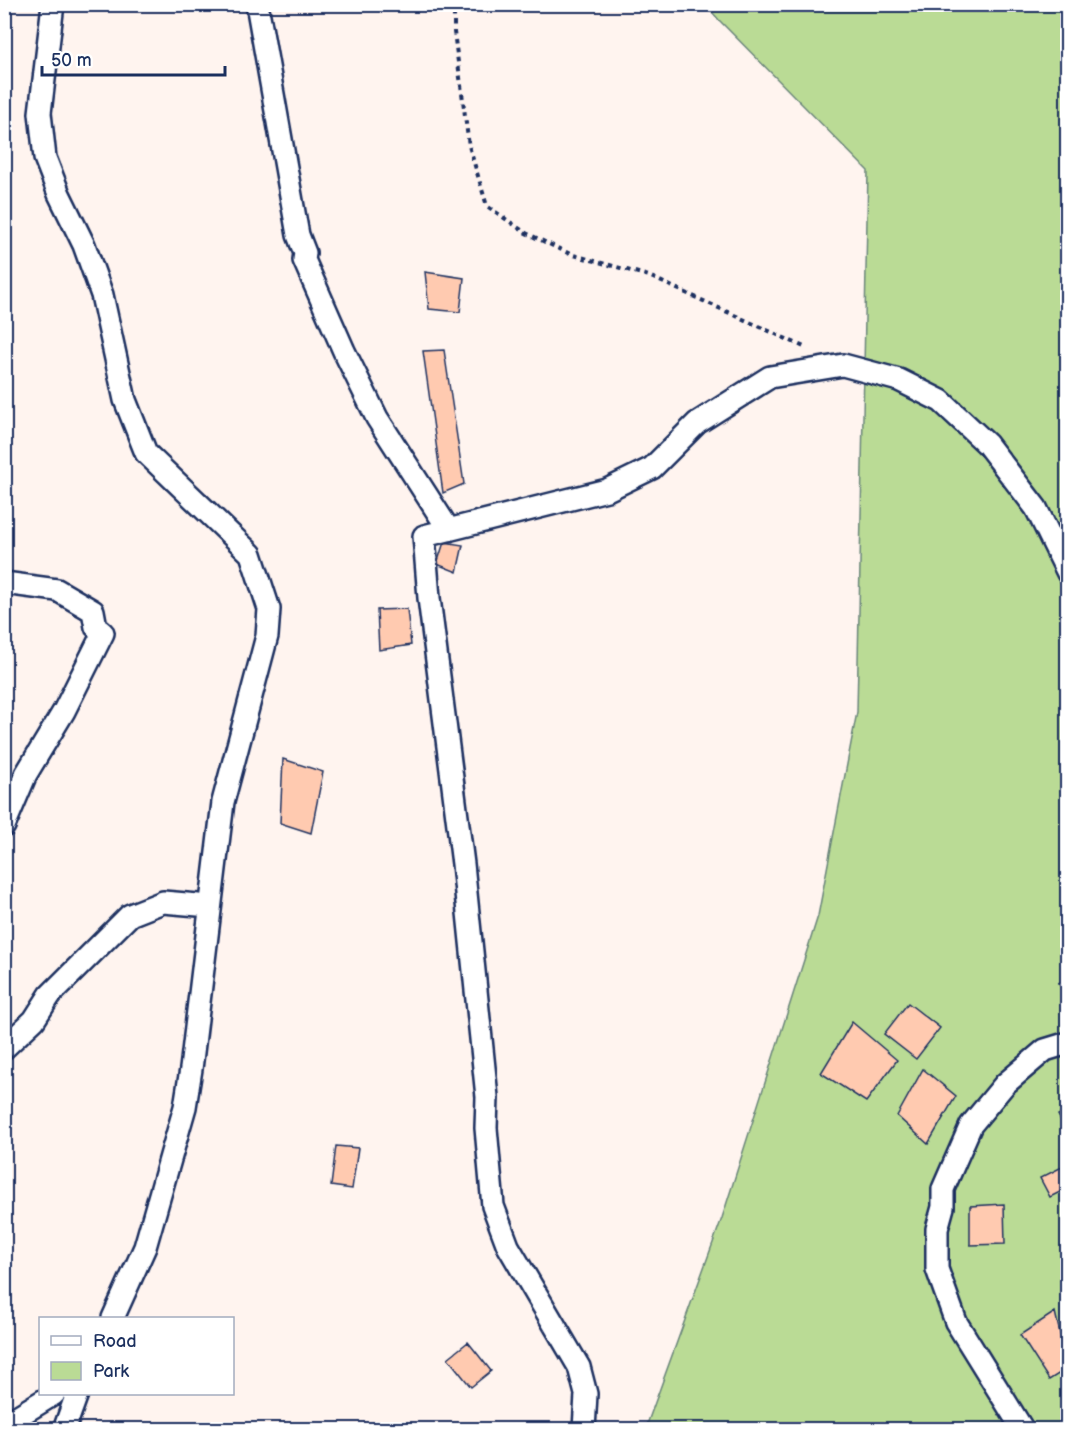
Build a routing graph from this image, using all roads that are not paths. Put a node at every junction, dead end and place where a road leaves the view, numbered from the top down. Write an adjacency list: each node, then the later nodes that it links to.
1 (53, 4): 7 (street)
2 (257, 4): 3 (street)
3 (449, 530): 4 (street); 11 (street)
4 (1068, 573)
5 (4, 584): 6 (street)
6 (4, 826)
7 (210, 906): 9 (street); 10 (street)
8 (1068, 1044): 18 (street)
9 (4, 1048)
10 (113, 1317)
11 (586, 1394): 16 (street); 17 (street)
12 (52, 1395): 14 (street)
13 (77, 1395): 15 (street)
14 (4, 1422)
15 (64, 1430)
16 (584, 1430)
17 (601, 1430)
18 (1023, 1430)

